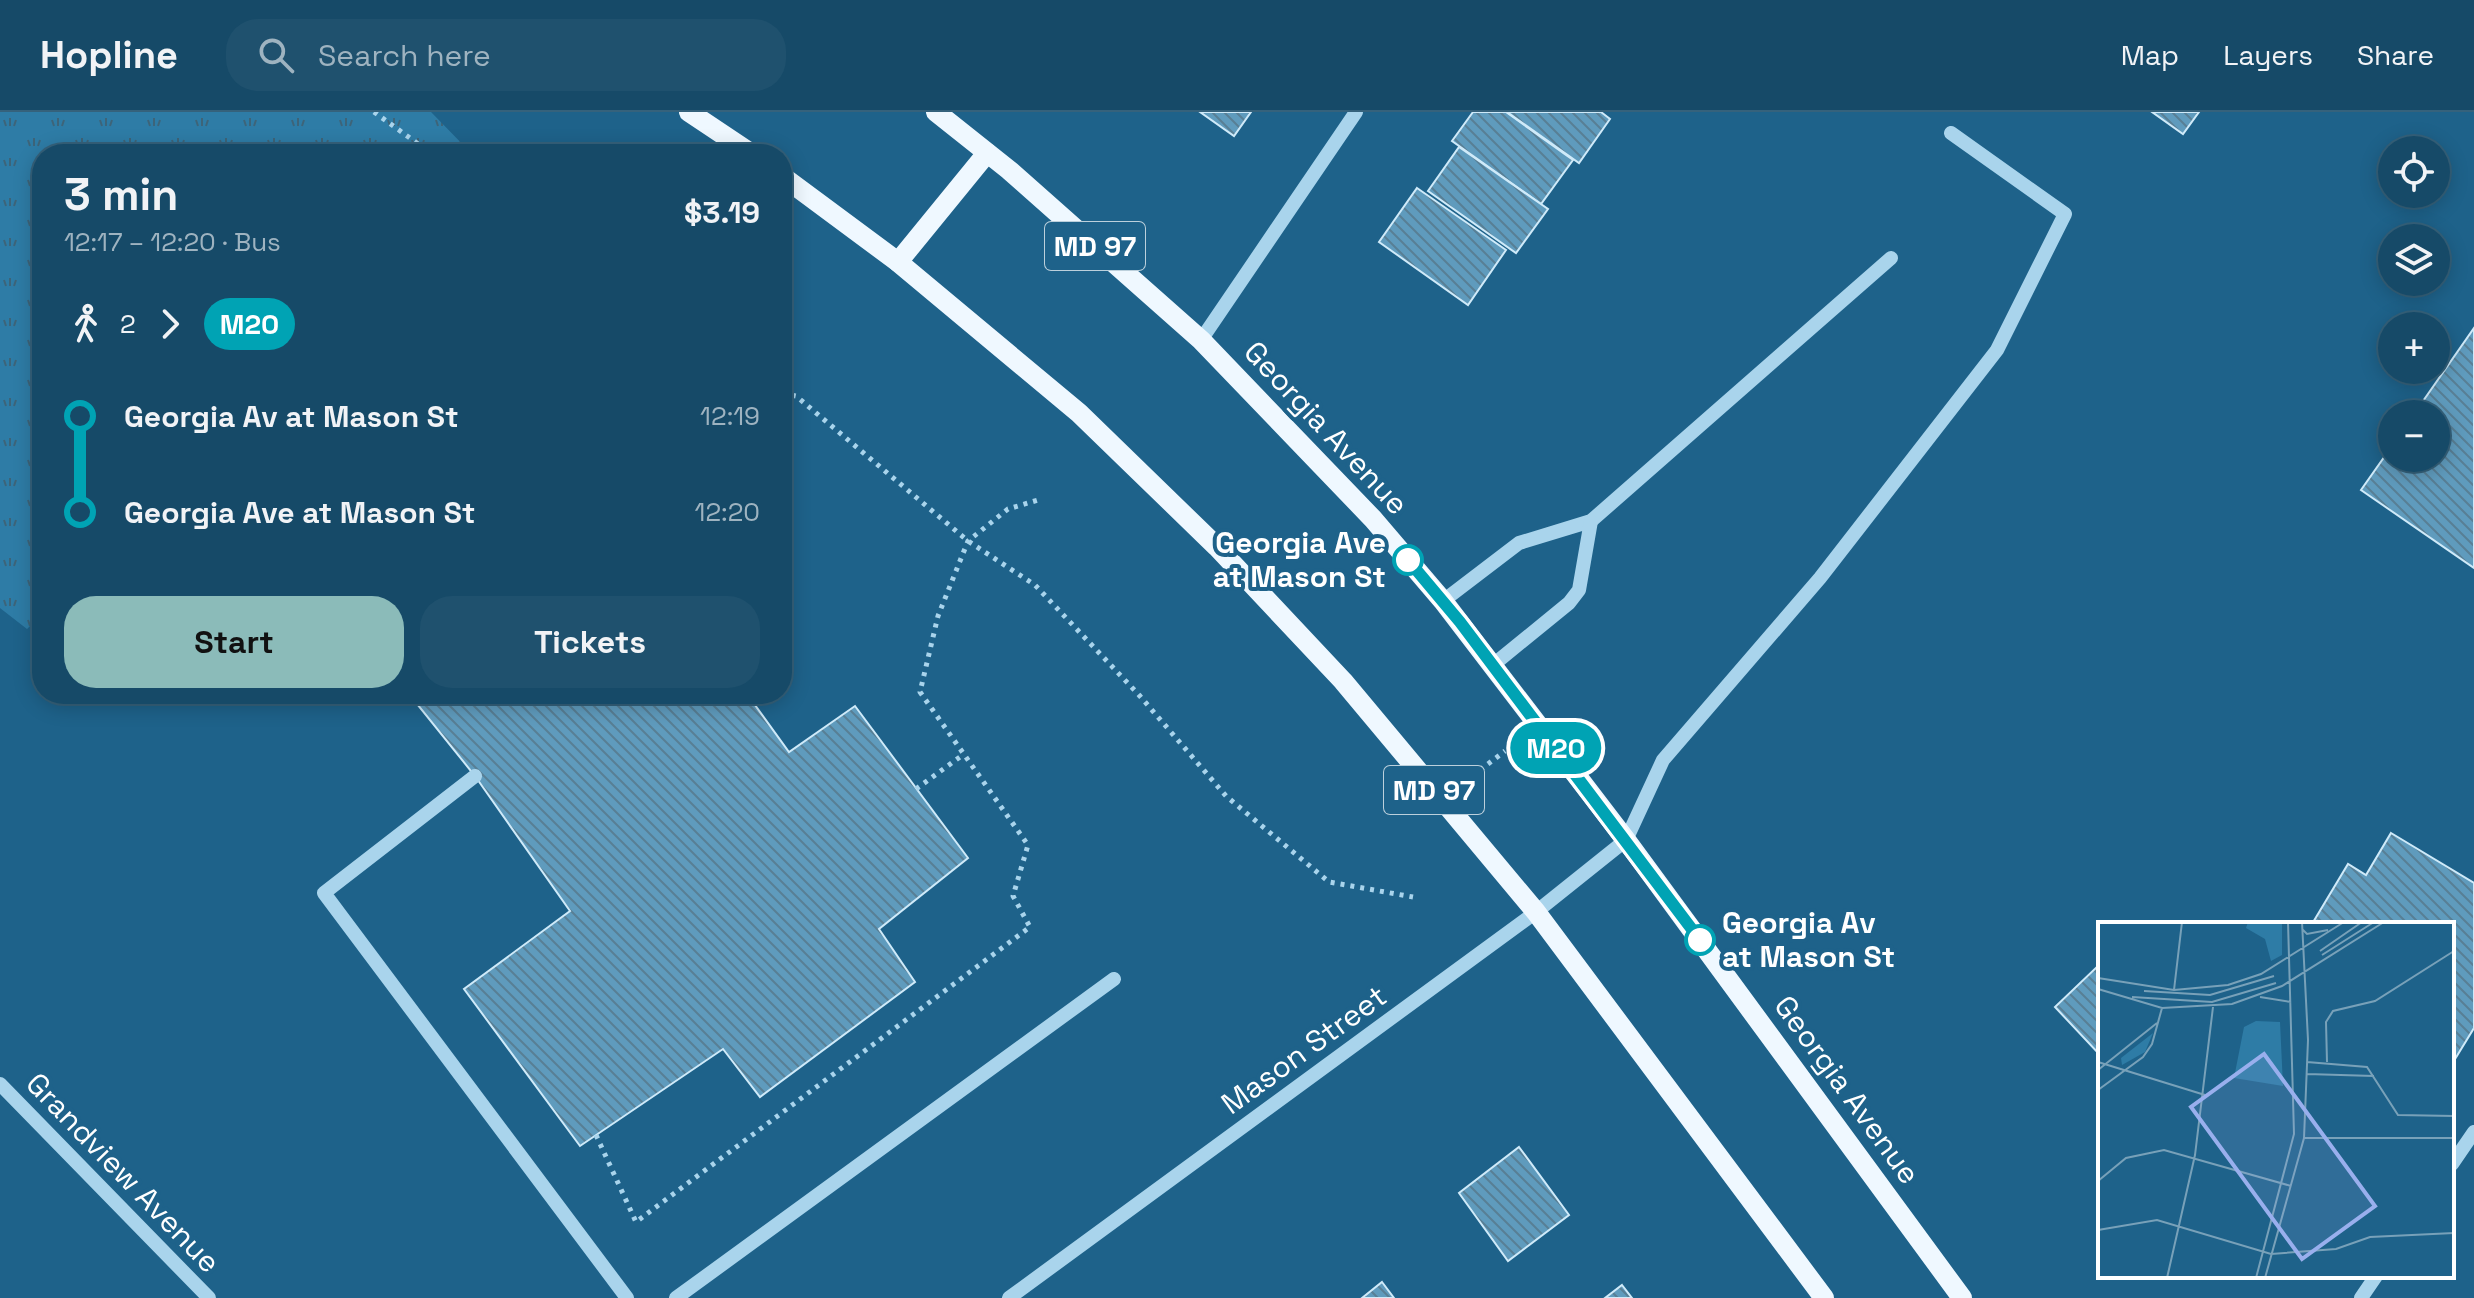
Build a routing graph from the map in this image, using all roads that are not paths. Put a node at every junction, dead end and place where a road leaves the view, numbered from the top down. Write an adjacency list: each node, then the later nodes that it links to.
1 (689, 112): 5 (main road)
2 (936, 112): 6 (main road, Georgia Avenue / MD 97)
3 (1356, 112): 10 (street)
4 (1951, 133): 15 (street)
5 (737, 144)
6 (987, 153): 9 (main road); 10 (main road, Georgia Avenue / MD 97)
7 (792, 183): 9 (main road, MD 97)
8 (1891, 258): 11 (street)
9 (898, 262): 16 (main road, MD 97)
10 (1201, 340): 12 (main road, Georgia Avenue / MD 97)
11 (1591, 521): 12 (street); 13 (street)
12 (1443, 601): 13 (main road, Georgia Avenue / MD 97)
13 (1493, 665): 15 (main road, Georgia Avenue / MD 97)
14 (475, 776): 23 (street)
15 (1626, 840): 16 (street, Mason Street); 27 (main road, Georgia Avenue / MD 97)
16 (1536, 912): 25 (street, Mason Street); 26 (main road, MD 97)
17 (1114, 979): 24 (street)
18 (0, 1084): 22 (street, Grandview Avenue)
19 (2474, 1132): 20 (street)
20 (2454, 1161)
21 (2375, 1278): 28 (street)
22 (209, 1298)
23 (627, 1298)
24 (676, 1298)
25 (1009, 1298)
26 (1824, 1298)
27 (1962, 1298)
28 (2361, 1298)

